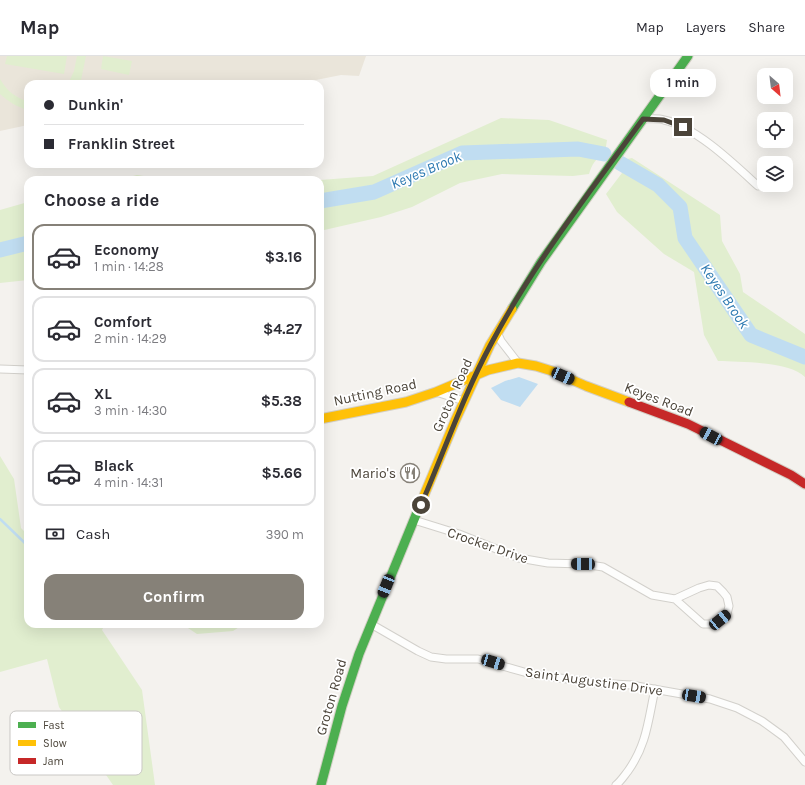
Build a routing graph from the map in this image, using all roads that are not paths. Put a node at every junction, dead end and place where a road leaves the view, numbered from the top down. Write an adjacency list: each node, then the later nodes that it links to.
1 (688, 56): 2 (main road, Groton Road)
2 (643, 119): 3 (street); 4 (main road, Groton Road)
3 (757, 185)
4 (497, 332): 5 (street); 8 (main road, Groton Road)
5 (518, 363): 8 (main road, Keyes Road); 12 (main road, Keyes Road)
6 (0, 369): 7 (street)
7 (24, 370)
8 (476, 375): 9 (main road, Nutting Road); 10 (main road, Groton Road)
9 (436, 392): 10 (street, Nutting Road); 11 (main road, Nutting Road)
10 (464, 401): 13 (main road, Groton Road)
11 (324, 418)
12 (805, 484)
13 (414, 520): 14 (street, Crocker Drive); 15 (main road, Groton Road)
14 (675, 598): 14 (street)
15 (371, 624): 16 (street, Saint Augustine Drive); 18 (main road, Groton Road)
16 (655, 689): 17 (street, Saint Augustine Drive); 19 (street)
17 (805, 762)
18 (321, 785)
19 (616, 785)

